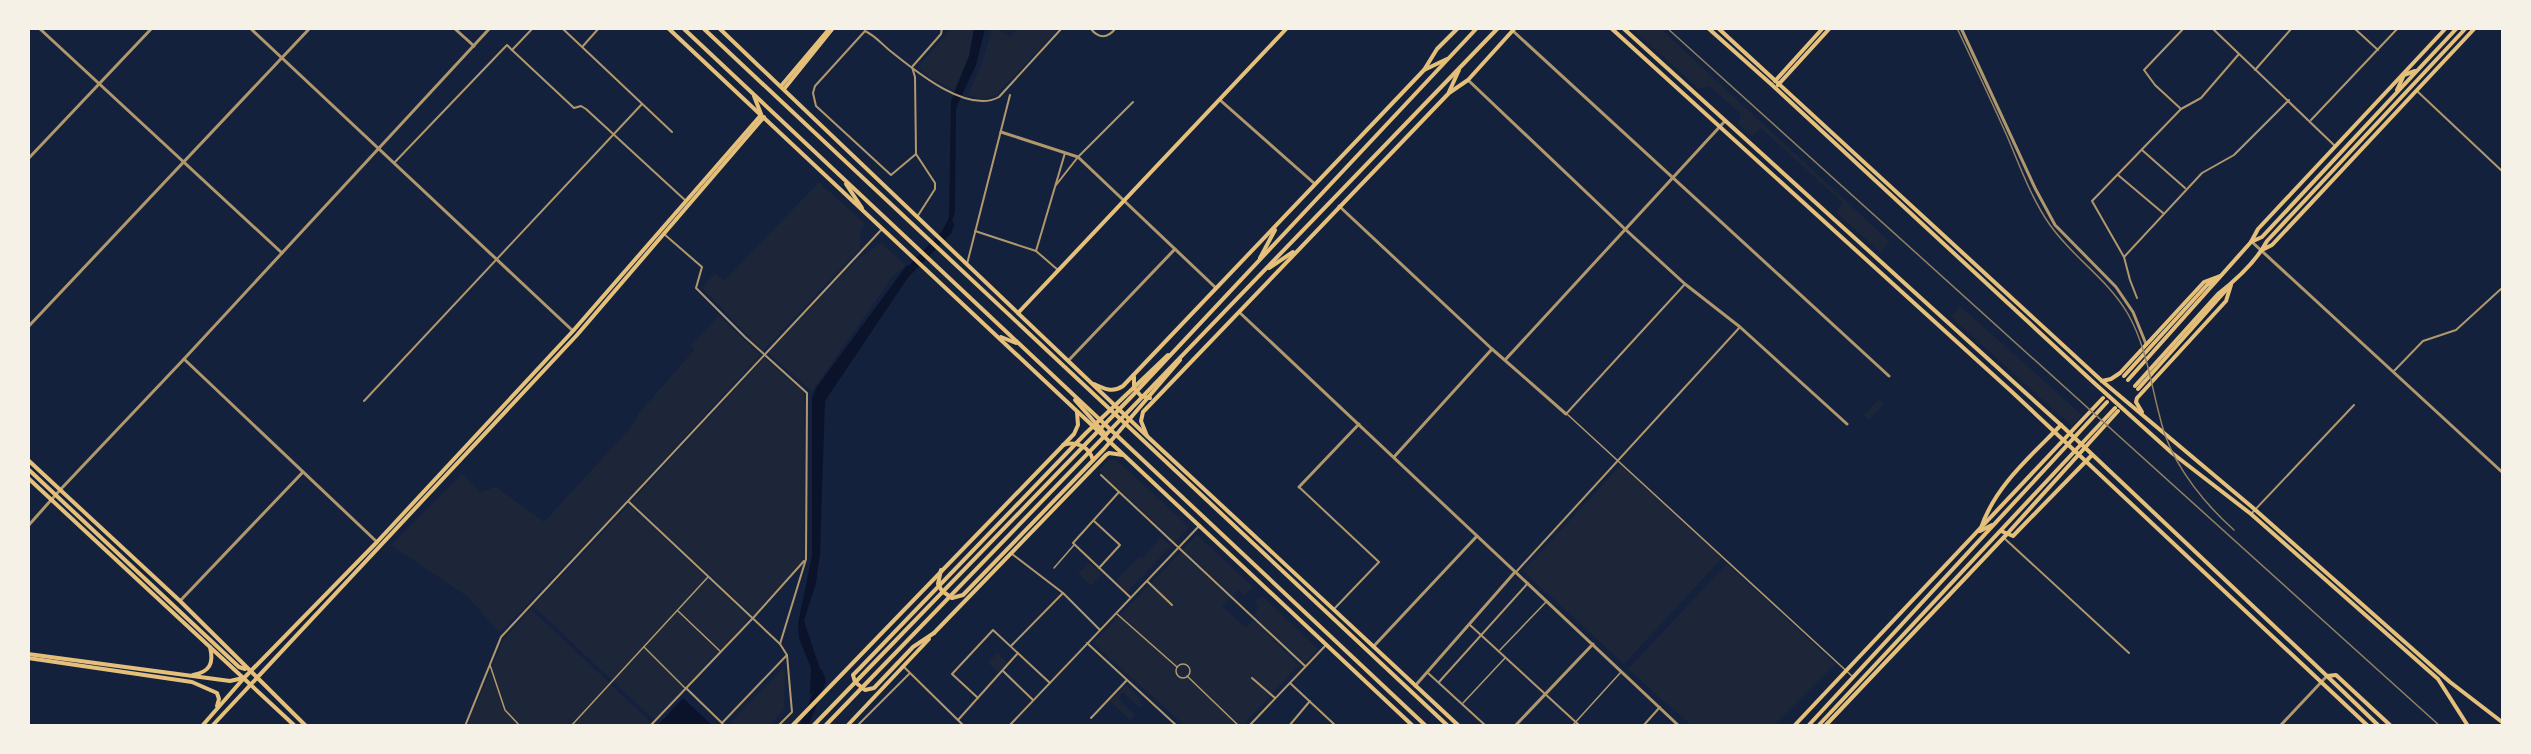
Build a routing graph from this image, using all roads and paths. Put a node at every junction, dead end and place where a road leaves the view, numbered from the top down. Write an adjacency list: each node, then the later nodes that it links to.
1 (39, 28): 57 (street)
2 (152, 28): 57 (street)
3 (250, 28): 46 (street)
4 (310, 28): 46 (street)
5 (454, 28): 41 (street)
6 (490, 28): 41 (street)
7 (533, 28): 43 (street)
8 (562, 28): 42 (street)
9 (599, 28): 42 (street)
10 (668, 28): 70 (main road)
11 (683, 28): 60 (main road)
12 (703, 28): 287 (main road)
13 (719, 28): 58 (main road)
14 (832, 28): 58 (main road)
15 (942, 28): 48 (street)
16 (1062, 28): 48 (street)
17 (1090, 28): 18 (street)
18 (1116, 28)
19 (1287, 28): 65 (main road)
20 (1458, 28): 50 (main road)
21 (1477, 28): 47 (main road)
22 (1498, 28): 51 (main road)
23 (1611, 28): 73 (main road)
24 (1623, 28): 72 (main road)
25 (1708, 28): 56 (main road)
26 (1718, 28): 56 (main road)
27 (1823, 28): 56 (main road)
28 (1830, 28): 56 (main road)
29 (1961, 28): 129 (street)
30 (2184, 28): 69 (street)
31 (2212, 28): 45 (street)
32 (2292, 28): 52 (street)
33 (2354, 28): 44 (street)
34 (2398, 28): 44 (street)
35 (2457, 28): 49 (main road)
36 (2466, 28): 53 (main road)
37 (2475, 28): 59 (main road)
38 (864, 30): 48 (street); 81 (street)
39 (1514, 30): 55 (main road); 89 (street)
40 (2442, 30): 54 (main road)
41 (474, 46): 78 (street)
42 (582, 47): 68 (street)
43 (512, 50): 76 (street); 85 (street)
44 (2378, 50): 71 (street)
45 (2239, 54): 52 (street); 69 (street)
46 (282, 58): 78 (street); 84 (street)
47 (1448, 58): 50 (main road); 112 (main road)
48 (912, 67): 81 (street)
49 (2418, 69): 54 (main road); 62 (main road)
50 (1424, 70): 91 (main road)
51 (1459, 70): 61 (main road); 114 (main road)
52 (2255, 70): 66 (street)
53 (2423, 74): 59 (main road); 64 (main road)
54 (2404, 75): 62 (main road); 77 (main road)
55 (1468, 80): 61 (main road); 102 (street)
56 (1775, 84): 141 (main road); 176 (main road)
57 (99, 85): 83 (street); 84 (street)
58 (782, 88): 98 (main road)
59 (2417, 91): 64 (main road); 86 (street); 108 (main road)
60 (752, 92): 70 (main road); 88 (main road)
61 (1449, 93): 95 (main road)
62 (2396, 93): 104 (main road)
63 (1010, 95): 75 (street)
64 (2400, 98): 108 (main road)
65 (1220, 100): 91 (street); 93 (main road)
66 (2289, 100): 71 (street); 92 (street)
67 (1133, 102): 82 (street)
68 (642, 104): 74 (street); 76 (street)
69 (2181, 109): 79 (street)
70 (763, 116): 94 (main road); 96 (main road); 103 (main road)
71 (2310, 120): 77 (street)
72 (1725, 121): 73 (street); 153 (main road)
73 (1719, 128): 89 (street); 154 (main road)
74 (672, 132)
75 (1001, 132): 80 (street); 101 (street)
76 (614, 134): 94 (street); 111 (street)
77 (2335, 146): 104 (main road)
78 (379, 149): 85 (street); 109 (street)
79 (2142, 150): 87 (street); 92 (street)
80 (1065, 152): 82 (street); 90 (street)
81 (916, 154): 98 (street)
82 (1078, 157): 90 (street); 93 (street)
83 (28, 159)
84 (183, 162): 109 (street); 124 (street)
85 (394, 163): 111 (street)
86 (2502, 171)
87 (2118, 175): 97 (street); 110 (street)
88 (843, 178): 96 (main road); 128 (main road)
89 (1672, 179): 102 (street); 139 (street)
90 (1056, 185): 107 (street)
91 (1315, 185): 99 (main road)
92 (2185, 188): 97 (street)
93 (1124, 200): 106 (street); 115 (main road)
94 (686, 201): 126 (main road)
95 (1339, 206): 105 (main road); 130 (street)
96 (865, 213): 100 (main road)
97 (2163, 213): 110 (street)
98 (917, 217): 113 (main road)
99 (1276, 227): 112 (main road); 119 (main road)
100 (882, 230): 127 (main road); 132 (street)
101 (975, 231): 107 (street); 113 (street)
102 (1626, 231): 117 (street); 135 (street)
103 (664, 234): 132 (street); 239 (main road)
104 (2251, 242): 108 (street); 116 (main road)
105 (1299, 248): 114 (main road); 122 (main road)
106 (1175, 249): 119 (street); 136 (street)
107 (1036, 251): 115 (street)
108 (2262, 251): 118 (main road); 137 (street)
109 (282, 253): 133 (street)
110 (2124, 257): 121 (street)
111 (496, 259): 126 (street); 146 (street)
112 (1260, 260): 131 (main road)
113 (967, 264): 123 (main road)
114 (1269, 268): 134 (main road)
115 (1058, 271): 123 (main road)
116 (2220, 276): 129 (main road); 140 (main road)
117 (1685, 284): 125 (street); 150 (street)
118 (2231, 284): 144 (main road); 149 (main road)
119 (1216, 288): 138 (main road)
120 (2502, 288): 137 (street)
121 (2137, 298)
122 (1239, 312): 145 (main road); 151 (street)
123 (1018, 313): 136 (main road)
124 (28, 327)
125 (1740, 327): 152 (street); 162 (street)
126 (573, 331): 185 (main road)
127 (997, 336): 128 (main road); 148 (main road)
128 (1018, 343): 142 (main road)
129 (2146, 344): 141 (main road)
130 (1492, 349): 135 (street); 159 (street)
131 (1171, 352): 209 (main road); 277 (main road)
132 (763, 354): 175 (street); 190 (street)
133 (184, 359): 165 (street); 171 (street)
134 (1181, 359): 193 (main road); 278 (main road)
135 (1505, 360): 150 (street)
136 (1068, 361): 143 (main road)
137 (2393, 372): 167 (street)
138 (1135, 373): 143 (main road); 145 (main road)
139 (1889, 376)
140 (2126, 378)
141 (2103, 381): 149 (main road)
142 (1061, 383): 157 (main road); 286 (main road)
143 (1094, 384): 155 (main road)
144 (2137, 387)
145 (1159, 395): 155 (main road)
146 (364, 401)
147 (2354, 405): 176 (street)
148 (1077, 412): 156 (main road); 157 (main road)
149 (2142, 412): 176 (main road)
150 (1566, 414): 162 (street)
151 (1359, 424): 159 (street); 170 (street)
152 (1847, 424)
153 (2061, 425): 154 (main road); 158 (main road)
154 (2055, 431): 163 (main road); 181 (main road)
155 (1148, 437): 203 (main road)
156 (1060, 447): 166 (main road); 193 (main road)
157 (1122, 453): 160 (main road)
158 (2092, 455): 163 (main road); 238 (main road)
159 (1394, 457): 183 (street)
160 (1129, 458): 166 (main road); 179 (main road)
161 (28, 460): 171 (main road)
162 (1617, 461): 194 (street); 231 (street)
163 (2087, 461): 184 (main road); 244 (main road)
164 (28, 470): 173 (main road)
165 (303, 472): 185 (street); 200 (street)
166 (1089, 472): 189 (main road)
167 (2502, 472)
168 (1101, 474): 172 (street)
169 (28, 478): 174 (main road)
170 (1299, 487): 203 (street)
171 (60, 490): 173 (street); 200 (main road)
172 (1119, 492): 177 (street); 188 (street)
173 (55, 495): 174 (street); 230 (main road)
174 (51, 499): 180 (street); 215 (main road)
175 (629, 502): 195 (street); 226 (street)
176 (2253, 512): 262 (main road); 303 (main road)
177 (1094, 521): 187 (street); 192 (street)
178 (1996, 523): 181 (main road); 181 (main road); 186 (main road)
179 (1200, 525): 188 (street); 213 (main road)
180 (28, 526)
181 (1980, 531): 186 (main road); 231 (main road)
182 (2001, 531): 184 (main road); 184 (main road); 297 (main road)
183 (1477, 536): 194 (street); 218 (street)
184 (2005, 536): 221 (street); 298 (main road)
185 (377, 542): 230 (main road)
186 (1976, 544): 240 (main road)
187 (1075, 545): 191 (street); 192 (street)
188 (1179, 548): 196 (street); 228 (street)
189 (1012, 554): 198 (street); 209 (main road)
190 (806, 559): 206 (street); 212 (street)
191 (1054, 568)
192 (1099, 568): 199 (street)
193 (942, 569): 276 (main road)
194 (1516, 572): 197 (street); 207 (street)
195 (709, 576): 204 (street); 206 (street)
196 (1147, 581): 199 (street); 202 (street)
197 (1528, 583): 201 (street); 210 (street)
198 (1063, 593): 208 (street); 216 (street)
199 (1131, 598): 205 (street)
200 (180, 601): 230 (main road)
201 (1547, 601): 214 (street); 219 (street)
202 (1172, 605)
203 (1334, 610): 218 (main road)
204 (677, 611): 217 (street); 220 (street)
205 (1116, 613): 208 (street); 229 (street)
206 (753, 618): 212 (street); 220 (street)
207 (1470, 625): 210 (street); 233 (street)
208 (1100, 630): 211 (street)
209 (934, 633): 227 (main road)
210 (1481, 635): 219 (street); 245 (street)
211 (1087, 643): 243 (street); 246 (street)
212 (780, 644): 223 (street)
213 (1327, 644): 228 (street); 285 (main road)
214 (1593, 644): 234 (street); 251 (street)
215 (209, 646): 236 (main road); 241 (main road)
216 (1011, 646): 222 (street); 252 (street)
217 (643, 647): 250 (street); 273 (street)
218 (1374, 647): 249 (main road)
219 (1499, 651): 225 (street)
220 (721, 652): 250 (street)
221 (2129, 653)
222 (1018, 654): 232 (street); 246 (street)
223 (787, 655): 263 (street); 275 (street)
224 (28, 656): 236 (main road); 258 (main road)
225 (1505, 657): 251 (street); 256 (street)
226 (490, 664): 271 (street); 272 (street)
227 (903, 666): 235 (street); 279 (main road)
228 (1305, 666): 247 (street)
229 (1177, 667): 237 (street); 237 (street)
230 (248, 670): 239 (main road); 241 (main road)
231 (1846, 670): 240 (street); 295 (main road)
232 (1002, 671): 252 (street); 254 (street)
233 (1427, 672): 245 (street); 249 (street)
234 (1622, 672): 257 (street); 261 (street)
235 (910, 673): 260 (street); 264 (street)
236 (186, 675): 241 (main road)
237 (1187, 676): 282 (street)
238 (2327, 676): 244 (street); 301 (main road); 302 (main road)
239 (256, 677): 248 (main road); 270 (main road)
240 (1854, 677): 296 (main road)
241 (244, 678): 248 (main road); 258 (main road)
242 (1252, 678): 253 (street)
243 (1127, 680): 259 (street); 265 (street)
244 (2322, 681): 299 (street); 300 (main road)
245 (1439, 682): 256 (street)
246 (1050, 683): 254 (street)
247 (1290, 683): 253 (street); 255 (street)
248 (250, 684): 268 (main road); 269 (main road)
249 (1415, 686): 288 (main road)
250 (686, 688): 263 (street); 274 (street)
251 (1545, 694): 261 (street); 290 (street)
252 (978, 698): 260 (street)
253 (1275, 698): 266 (street)
254 (1033, 700): 281 (street)
255 (1310, 701): 283 (street); 284 (street)
256 (1463, 704): 289 (street)
257 (1660, 707): 293 (street); 294 (street)
258 (216, 709): 267 (main road)
259 (1091, 718)
260 (958, 720): 280 (street)
261 (1576, 721): 291 (street); 292 (street)
262 (2502, 722)
263 (723, 724)
264 (859, 725)
265 (1177, 725)
266 (1250, 725)
267 (202, 726)
268 (212, 726)
269 (295, 726)
270 (306, 726)
271 (465, 726)
272 (520, 726)
273 (571, 726)
274 (650, 726)
275 (778, 726)
276 (792, 726)
277 (813, 726)
278 (825, 726)
279 (847, 726)
280 (964, 726)
281 (1009, 726)
282 (1239, 726)
283 (1289, 726)
284 (1336, 726)
285 (1413, 726)
286 (1426, 726)
287 (1448, 726)
288 (1458, 726)
289 (1486, 726)
290 (1515, 726)
291 (1572, 726)
292 (1580, 726)
293 (1643, 726)
294 (1679, 726)
295 (1794, 726)
296 (1808, 726)
297 (1818, 726)
298 (1825, 726)
299 (2280, 726)
300 (2368, 726)
301 (2379, 726)
302 (2391, 726)
303 (2468, 726)

